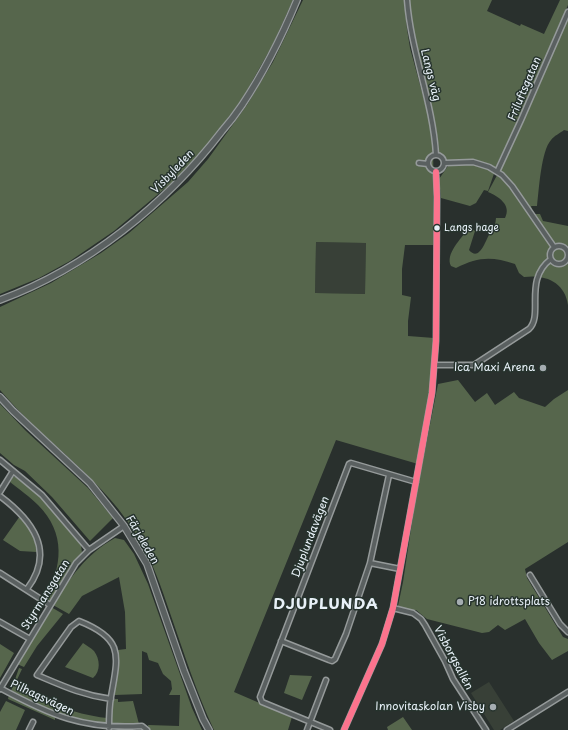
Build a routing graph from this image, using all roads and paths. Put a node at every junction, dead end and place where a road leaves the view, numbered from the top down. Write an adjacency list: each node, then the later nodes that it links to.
1 (297, 0): 12 (main road, Visbyleden)
2 (407, 0): 4 (street, Langs väg)
3 (568, 12): 9 (street, Friluftsgatan)
4 (436, 155): 6 (street); 7 (street)
5 (419, 163): 7 (street)
6 (445, 163): 8 (street); 9 (street)
7 (428, 164): 8 (street)
8 (436, 172): 13 (street)
9 (497, 172): 10 (street)
10 (554, 247): 11 (street); 11 (street)
11 (551, 259): 13 (street)
12 (1, 299)
13 (435, 365): 18 (street)
14 (0, 397): 21 (main road, Färjeleden)
15 (0, 460): 16 (street)
16 (13, 471): 19 (street); 22 (street)
17 (389, 475): 18 (street, Djuplundavägen); 23 (street); 33 (street, Djuplundavägen)
18 (416, 482): 24 (street)
19 (0, 492)
20 (0, 496): 27 (street)
21 (124, 526): 22 (street, Styrmansgatan); 43 (main road, Färjeleden)
22 (89, 550): 28 (street, Styrmansgatan)
23 (370, 563): 24 (street); 33 (street)
24 (400, 569): 29 (street)
25 (0, 573): 27 (street)
26 (530, 575): 31 (street)
27 (27, 590): 28 (street)
28 (50, 605): 32 (street, Styrmansgatan)
29 (393, 608): 46 (street); 47 (street, Visborgsallén)
30 (0, 622): 32 (street)
31 (568, 632)
32 (30, 639): 35 (street, Styrmansgatan)
33 (281, 641): 39 (street, Djuplundavägen)
34 (326, 680): 39 (street)
35 (0, 689): 40 (street, Pilhagsvägen)
36 (568, 692): 48 (street)
37 (111, 699): 37 (street); 40 (street)
38 (33, 722): 41 (street)
39 (310, 722): 44 (street); 45 (street, Djuplundavägen)
40 (109, 728): 42 (street, Pilhagsvägen)
41 (29, 730)
42 (147, 730)
43 (209, 730)
44 (307, 730)
45 (330, 730)
46 (344, 730)
47 (486, 730)
48 (507, 730)

